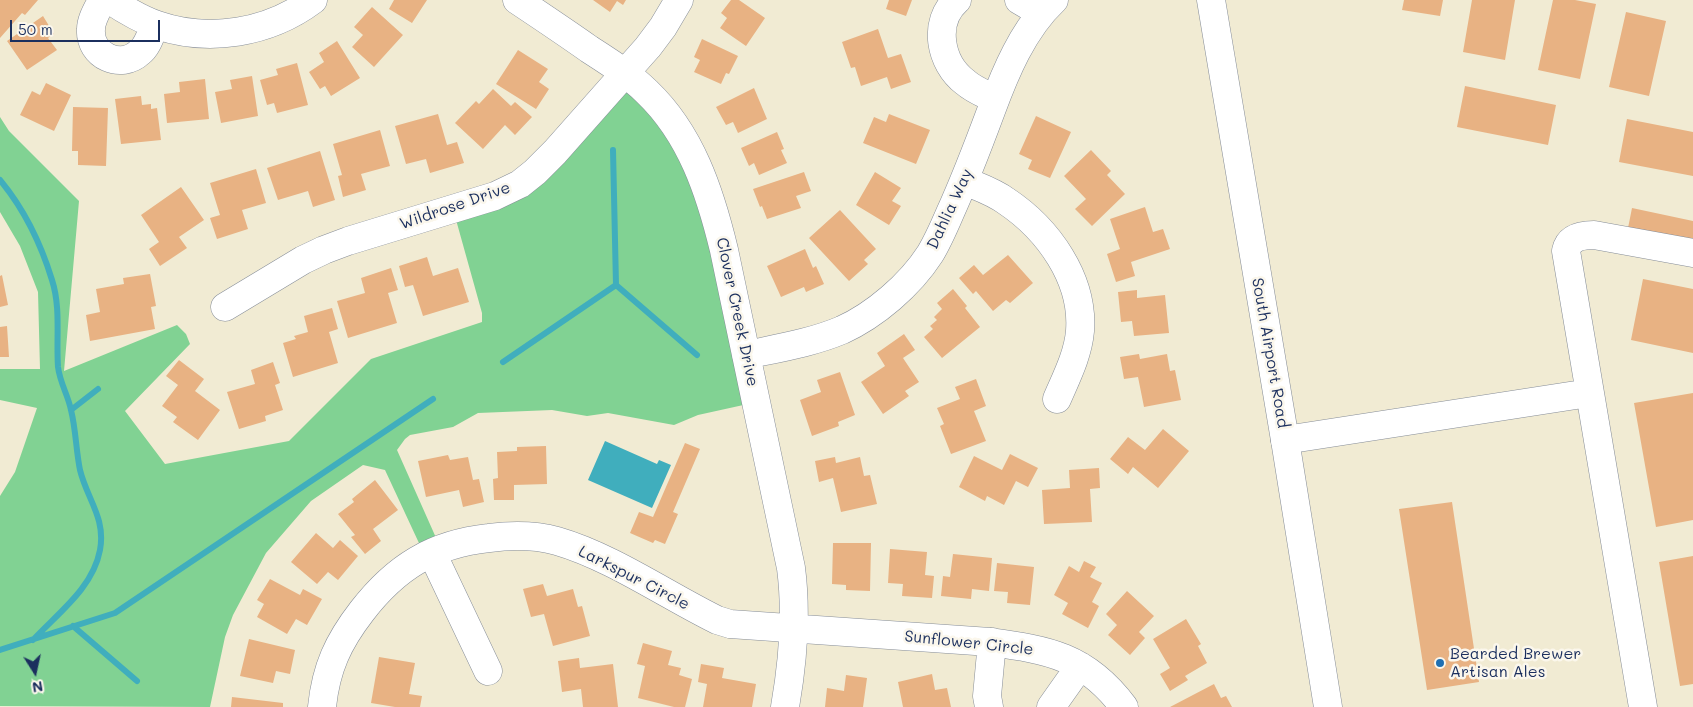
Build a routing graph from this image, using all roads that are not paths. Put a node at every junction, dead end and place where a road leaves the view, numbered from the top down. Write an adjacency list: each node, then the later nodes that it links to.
1 (102, 0): 9 (street)
2 (110, 0): 9 (street)
3 (313, 0): 9 (street)
4 (517, 0): 10 (street, Clover Creek Drive)
5 (679, 0): 10 (street, Wildrose Drive)
6 (957, 0): 11 (street)
7 (1211, 0): 18 (street, South Airport Road)
8 (1038, 4): 11 (street, Dahlia Way)
9 (155, 25)
10 (624, 72): 14 (street, Wildrose Drive); 15 (street, Clover Creek Drive)
11 (996, 99): 12 (street, Dahlia Way)
12 (965, 181): 15 (street, Dahlia Way); 17 (street)
13 (1693, 253): 16 (street)
14 (225, 307)
15 (746, 355): 20 (street, Clover Creek Drive)
16 (1589, 393): 18 (street); 30 (street)
17 (1057, 399)
18 (1285, 440): 29 (street, South Airport Road)
19 (432, 553): 20 (street, Larkspur Circle); 23 (street); 24 (street, Larkspur Circle)
20 (794, 628): 21 (street, Sunflower Circle); 25 (street, Clover Creek Drive)
21 (992, 642): 22 (street, Sunflower Circle); 26 (street)
22 (1080, 666): 27 (street); 28 (street, Sunflower Circle)
23 (488, 670)
24 (322, 707)
25 (785, 707)
26 (989, 707)
27 (1051, 707)
28 (1124, 707)
29 (1328, 707)
30 (1643, 707)

